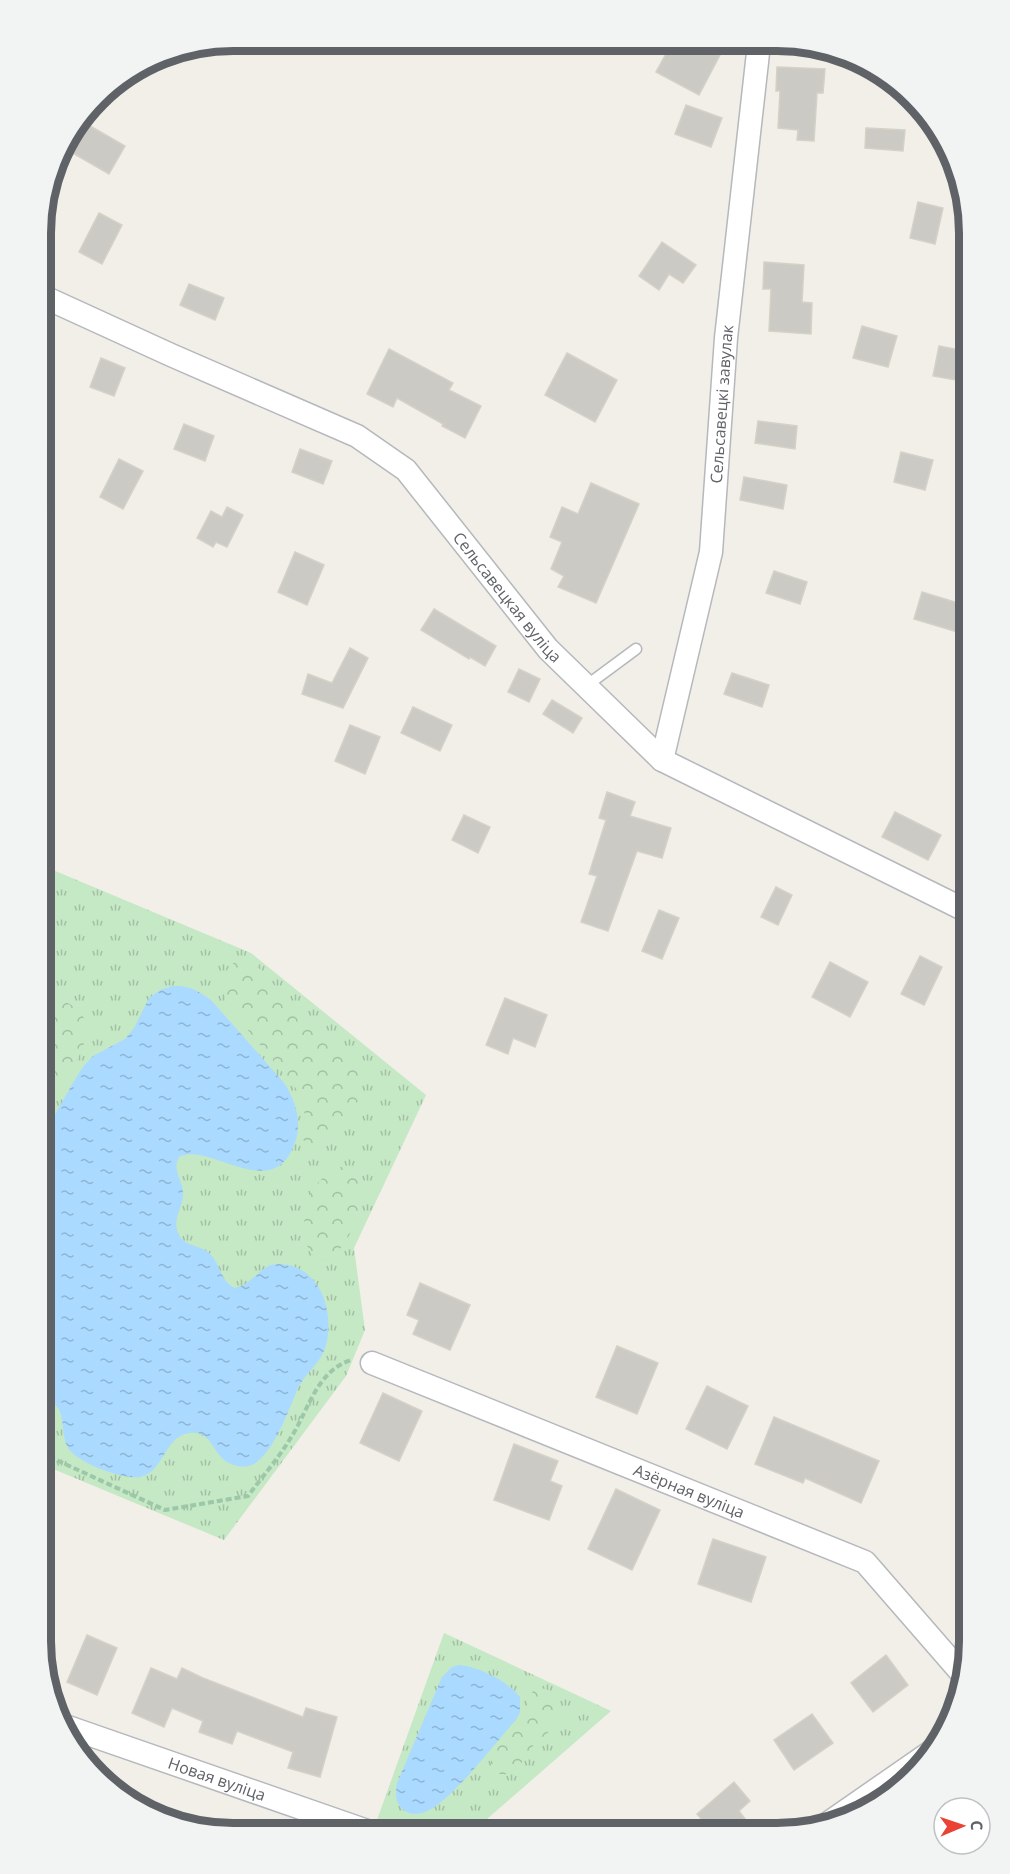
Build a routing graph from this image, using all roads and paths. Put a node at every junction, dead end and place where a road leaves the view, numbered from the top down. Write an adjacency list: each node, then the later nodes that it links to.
1 (758, 51): 5 (street, Сельсавецкі завулак)
2 (51, 300): 4 (street, Сельсавецкая вуліца)
3 (636, 649): 4 (lane)
4 (586, 686): 5 (street, Сельсавецкая вуліца)
5 (662, 760): 6 (street, Сельсавецкая вуліца)
6 (959, 907)
7 (372, 1363): 8 (path); 9 (street, Азёрная вуліца)
8 (51, 1458)
9 (957, 1669)
10 (73, 1729): 13 (street, Новая вуліца)
11 (908, 1768): 12 (street)
12 (852, 1807)
13 (344, 1823)

